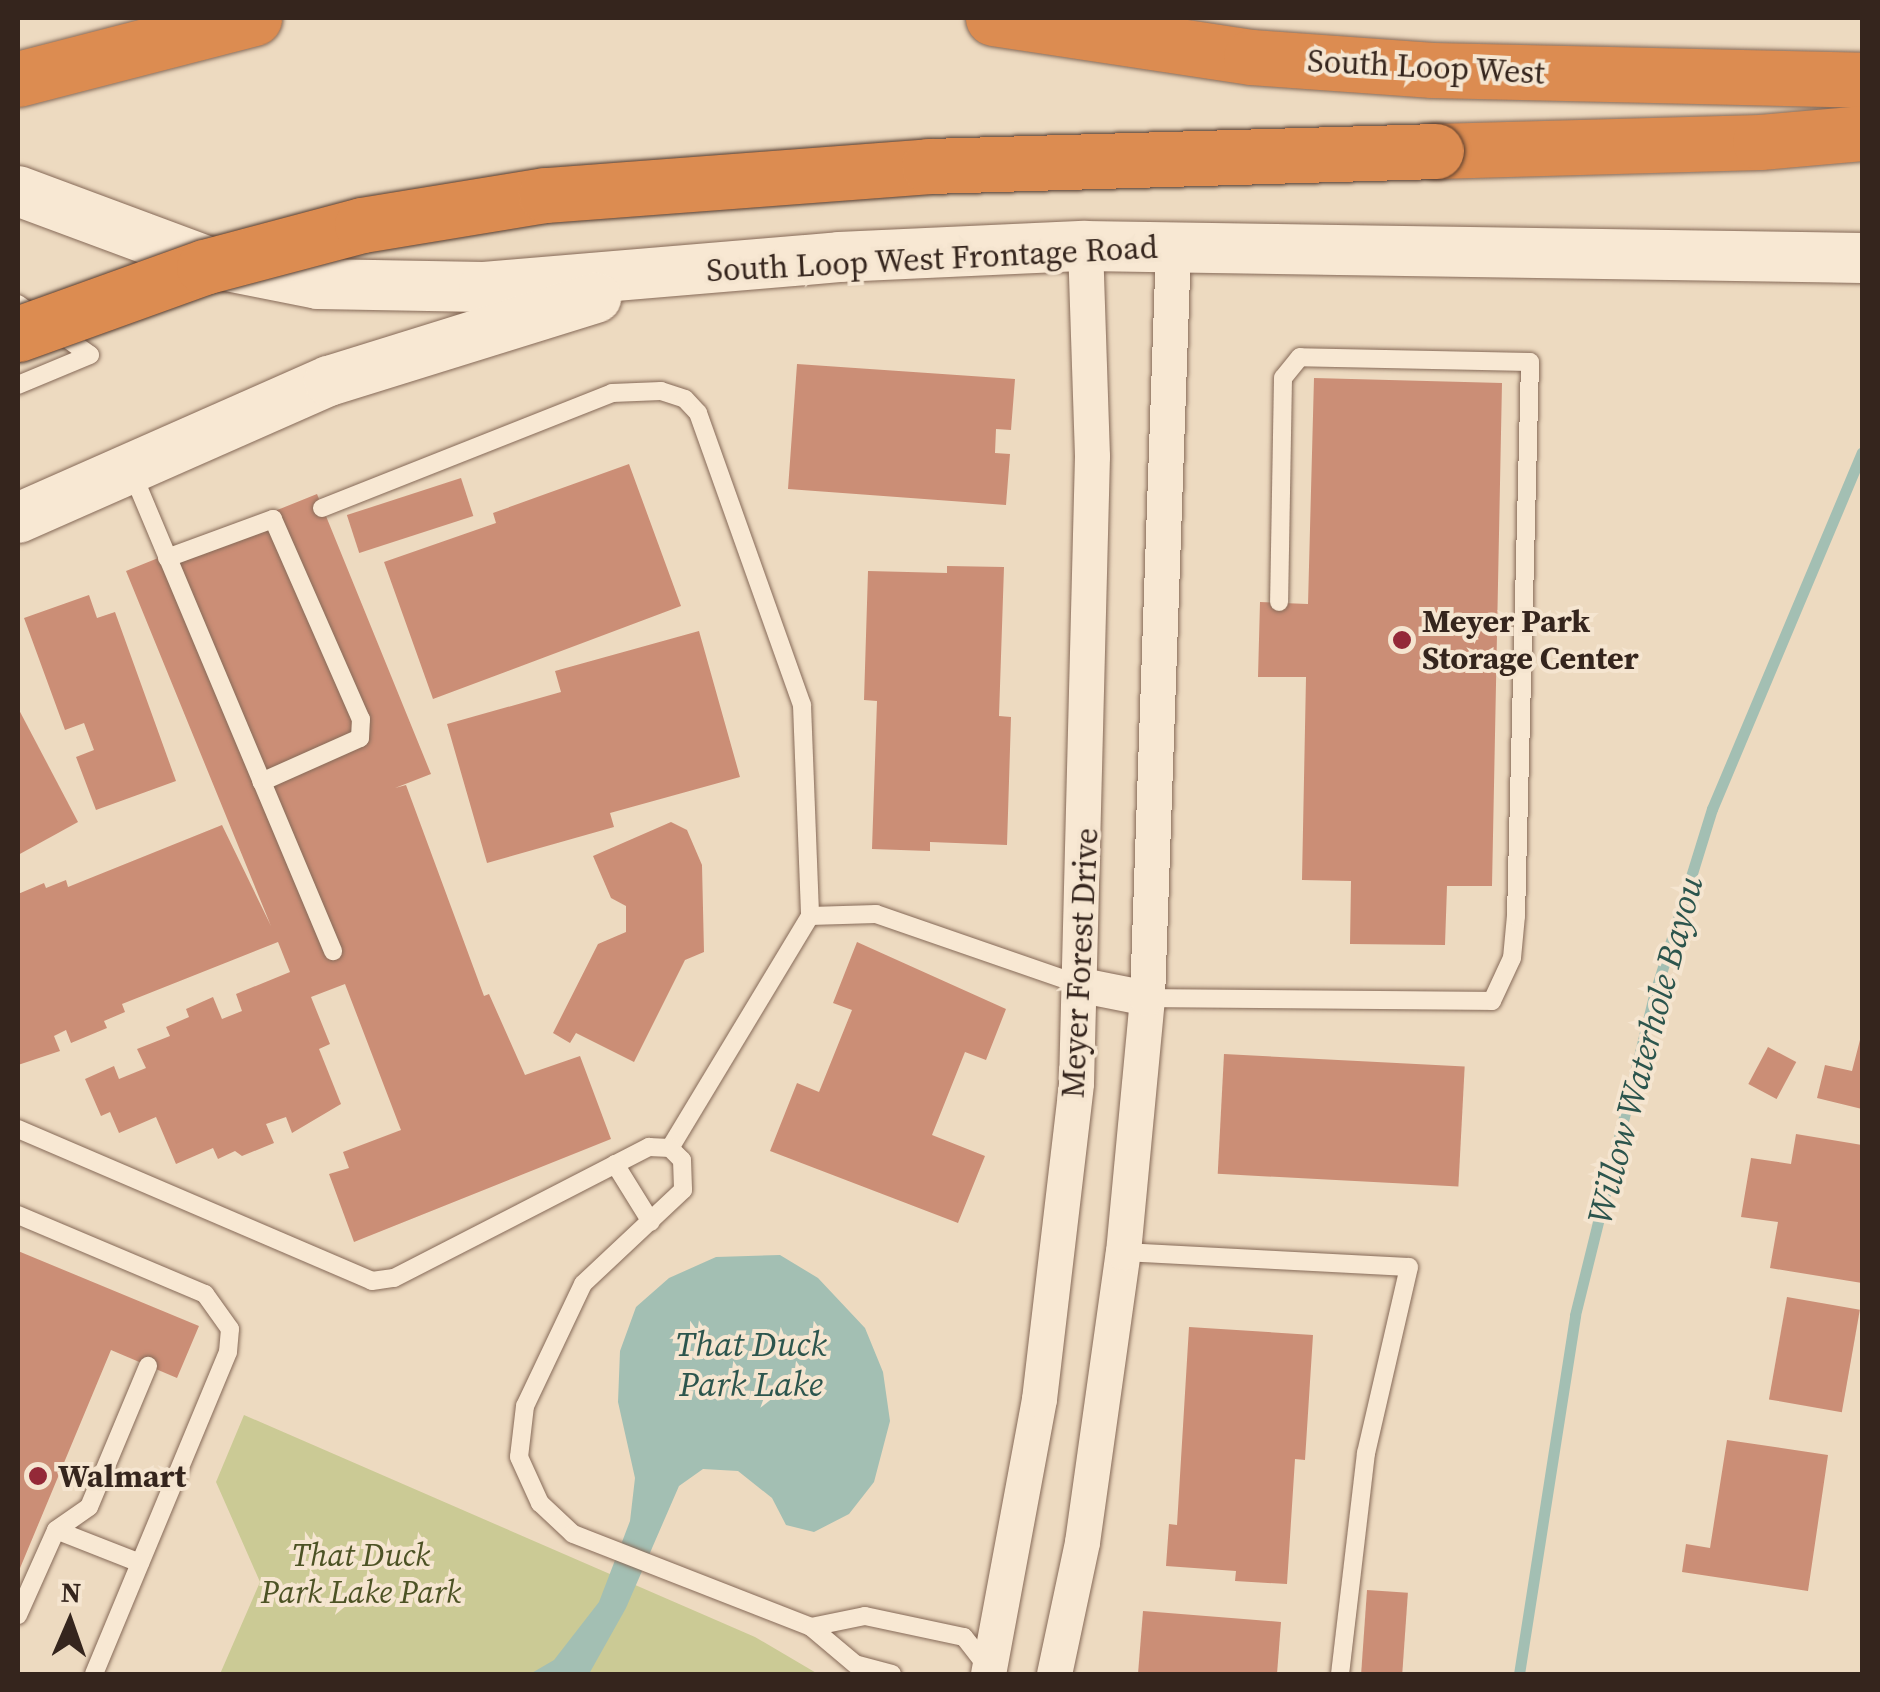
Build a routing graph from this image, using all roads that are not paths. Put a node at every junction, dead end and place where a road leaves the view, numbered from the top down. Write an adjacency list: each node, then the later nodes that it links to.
1 (254, 18): 3 (highway)
2 (992, 18): 4 (highway, South Loop West)
3 (27, 75)
4 (1862, 80)
5 (1862, 132): 12 (highway, bridge)
6 (18, 191): 10 (main road, South Loop West Frontage Road)
7 (1085, 246): 8 (main road, South Loop West Frontage Road); 10 (main road, South Loop West Frontage Road); 22 (street, Meyer Forest Drive)
8 (1173, 248): 9 (main road, South Loop West Frontage Road); 23 (street, Meyer Forest Drive)
9 (1862, 258)
10 (683, 271): 14 (main road)
11 (18, 304): 13 (lane)
12 (18, 334)
13 (18, 385)
14 (128, 464): 16 (main road); 17 (lane)
15 (322, 508): 20 (lane)
16 (18, 518)
17 (167, 558): 19 (lane); 19 (lane)
18 (1278, 602): 23 (lane)
19 (261, 782): 21 (lane)
20 (810, 916): 22 (lane); 25 (lane)
21 (333, 951)
22 (1082, 985): 23 (street); 35 (street, Meyer Forest Drive)
23 (1147, 998): 29 (street, Meyer Forest Drive)
24 (18, 1129): 26 (lane)
25 (670, 1148): 26 (lane); 28 (lane)
26 (615, 1164): 28 (lane)
27 (18, 1215): 32 (lane)
28 (651, 1222): 34 (lane)
29 (1122, 1252): 38 (street, Meyer Forest Drive); 39 (lane)
30 (148, 1366): 31 (lane)
31 (56, 1530): 32 (lane); 33 (lane)
32 (140, 1563): 36 (lane)
33 (18, 1615)
34 (812, 1626): 35 (lane); 37 (lane)
35 (992, 1673)
36 (94, 1674)
37 (892, 1674)
38 (1054, 1674)
39 (1340, 1674)

